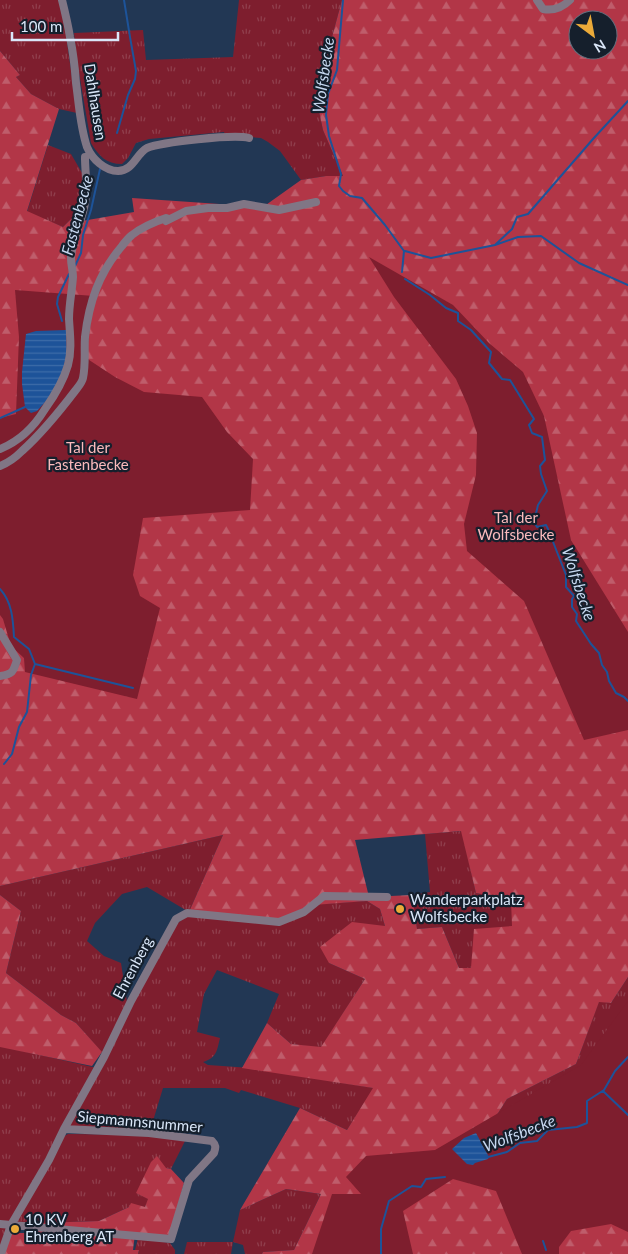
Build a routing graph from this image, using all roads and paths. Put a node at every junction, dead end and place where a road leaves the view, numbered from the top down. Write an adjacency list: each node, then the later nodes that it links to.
1 (62, 0): 4 (street, Dahlhausen)
2 (537, 0): 3 (street)
3 (570, 0)
4 (249, 138)
5 (85, 157): 7 (street)
6 (316, 202): 8 (street)
7 (0, 449)
8 (0, 466)
9 (0, 632): 10 (street)
10 (0, 676)
11 (387, 897): 12 (street, Ehrenberg)
12 (64, 1129): 14 (street, Ehrenberg); 14 (street, Siepmannsnummer)
13 (0, 1224): 14 (street)
14 (12, 1226): 15 (street, Ehrenberg)
15 (1, 1254)

